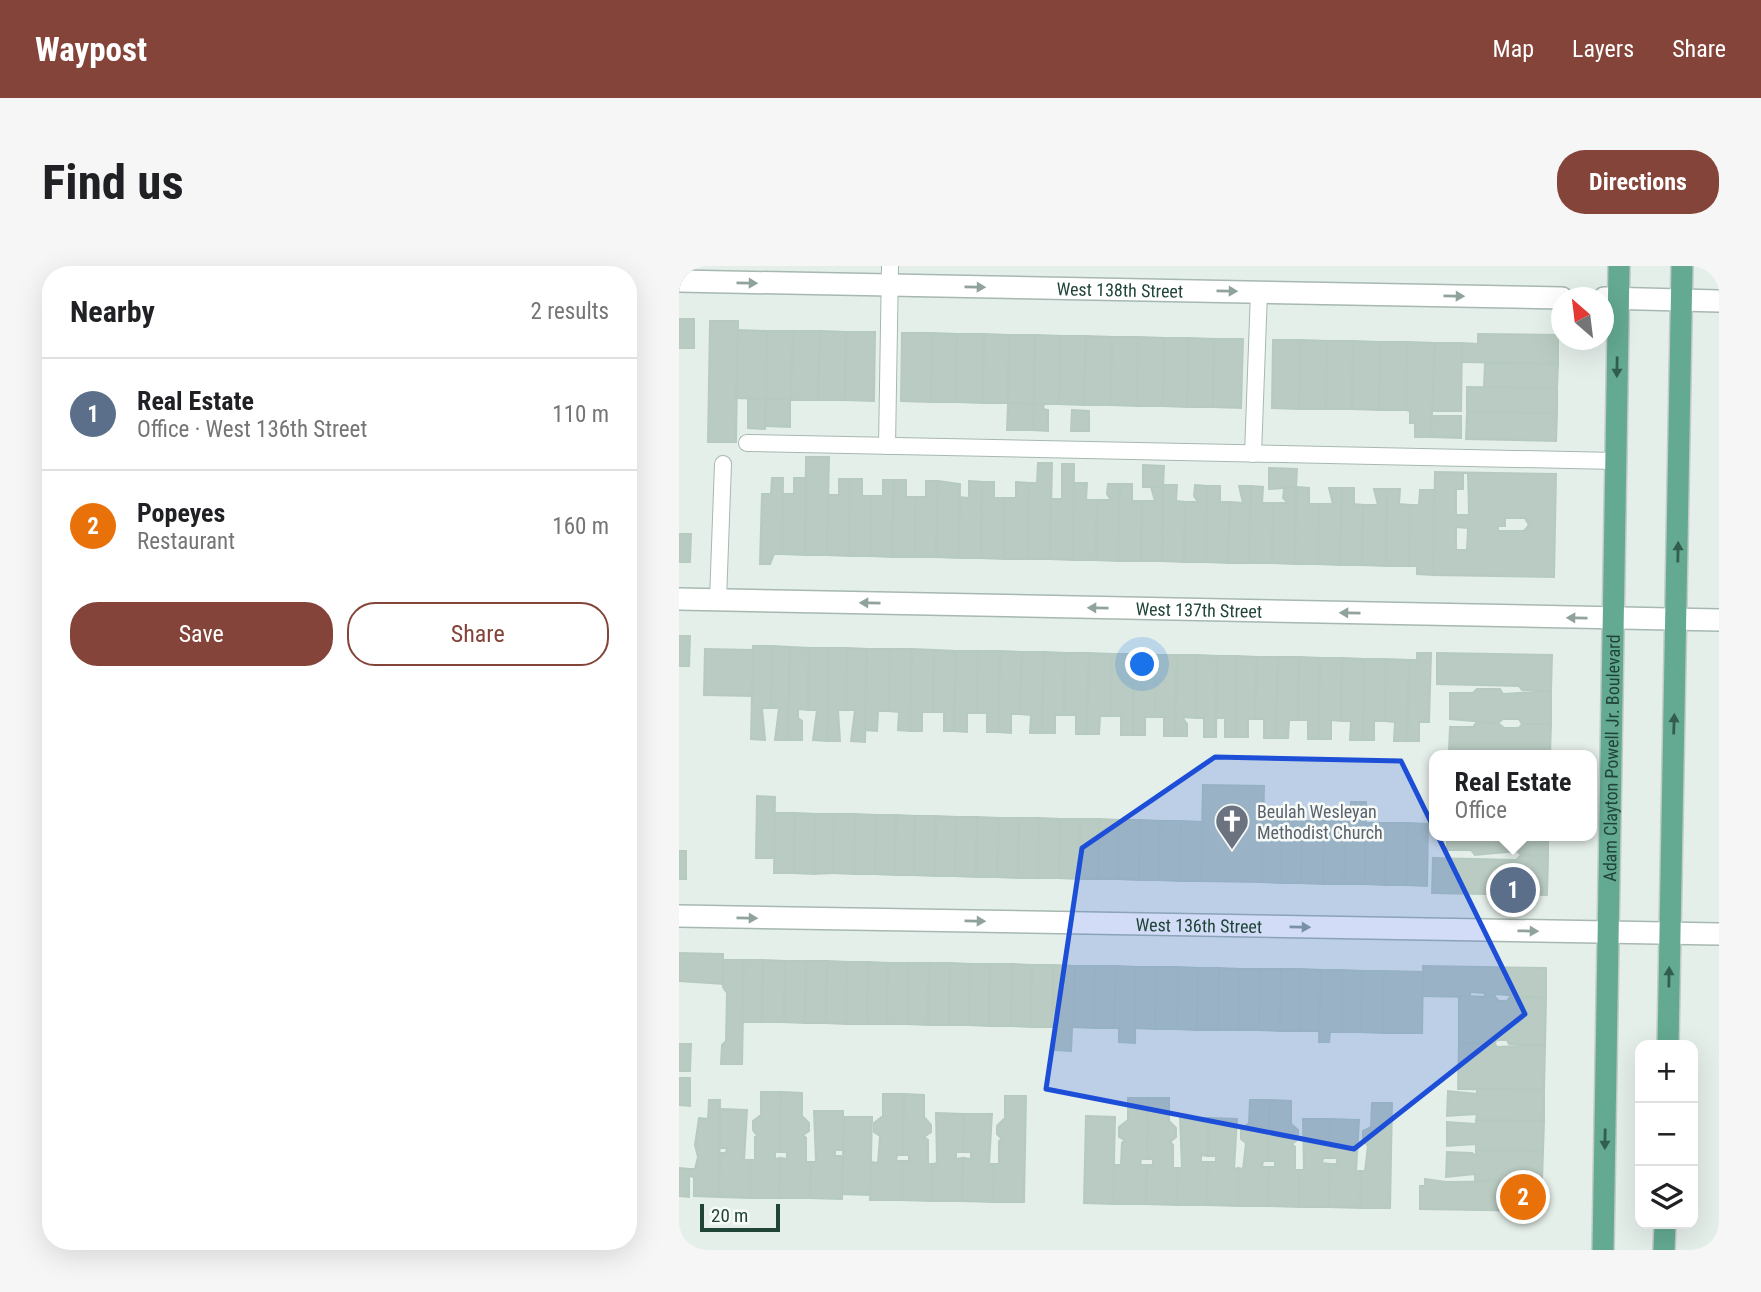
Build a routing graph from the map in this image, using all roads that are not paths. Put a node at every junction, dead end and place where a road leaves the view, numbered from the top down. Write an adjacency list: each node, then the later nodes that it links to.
1 (1619, 266): 5 (main road, Adam Clayton Powell Jr. Boulevard)
2 (1682, 266): 9 (main road)
3 (890, 276): 4 (street, West 138th Street, one-way to 3); 6 (street, West 138th Street, one-way to 6); 13 (lane)
4 (679, 281)
5 (1614, 287)
6 (1259, 292): 7 (street, West 138th Street, one-way to 7); 14 (lane)
7 (1551, 298)
8 (1614, 298): 9 (street)
9 (1682, 300): 10 (street); 20 (main road, one-way to 9)
10 (1719, 301)
11 (1613, 350): 15 (main road, Adam Clayton Powell Jr. Boulevard, one-way to 15)
12 (747, 443): 13 (lane)
13 (887, 446): 14 (lane)
14 (1253, 454): 15 (lane)
15 (1616, 461): 19 (main road, Adam Clayton Powell Jr. Boulevard)
16 (723, 464): 18 (lane)
17 (679, 599): 18 (street, West 137th Street)
18 (718, 600): 19 (street, West 137th Street, one-way to 18)
19 (1614, 618): 20 (street, West 137th Street); 23 (main road, Adam Clayton Powell Jr. Boulevard)
20 (1677, 620): 21 (street, West 137th Street); 24 (main road, one-way to 20)
21 (1719, 620)
22 (679, 916): 23 (street, West 136th Street, one-way to 23)
23 (1609, 932): 24 (street, West 136th Street); 28 (main road, Adam Clayton Powell Jr. Boulevard, one-way to 28)
24 (1670, 933): 25 (street, West 136th Street); 26 (main road, one-way to 24)
25 (1719, 934)
26 (1668, 1040)
27 (1665, 1229): 29 (main road)
28 (1603, 1250)
29 (1664, 1250)

